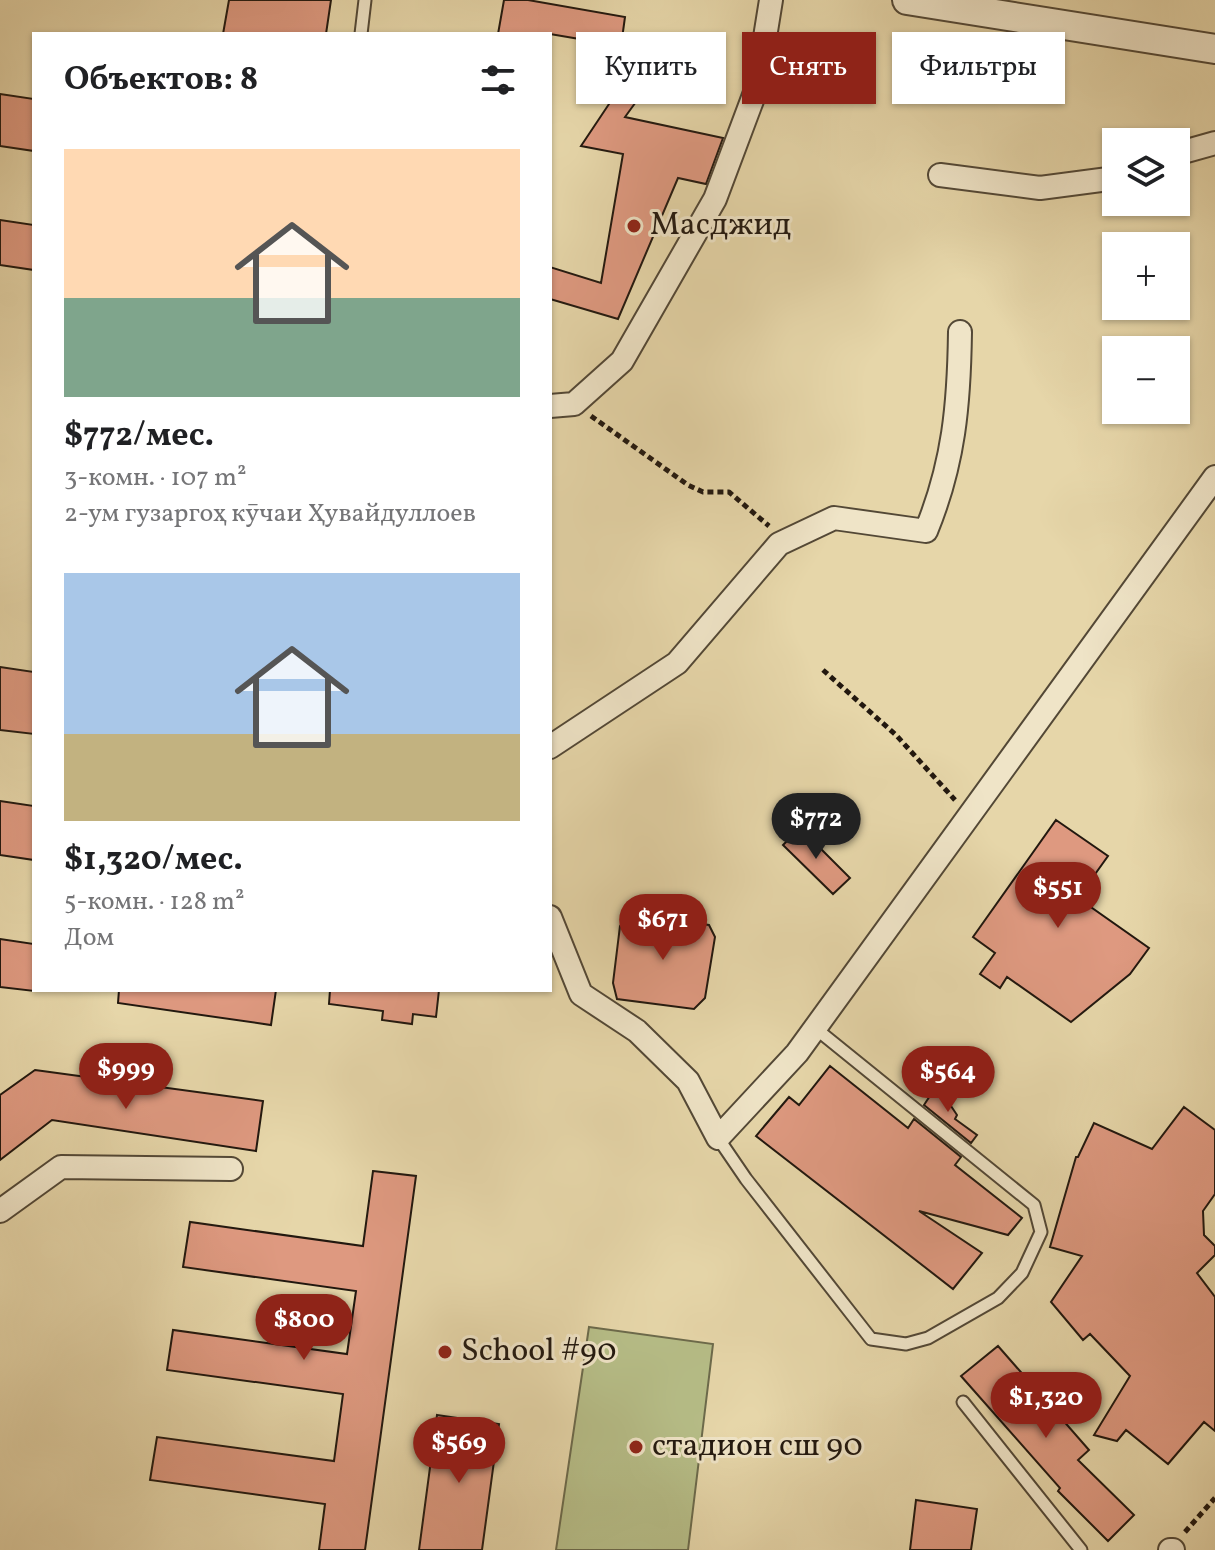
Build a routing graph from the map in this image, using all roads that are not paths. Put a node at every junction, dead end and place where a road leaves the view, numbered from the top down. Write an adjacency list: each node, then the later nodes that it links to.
1 (365, 0): 4 (lane)
2 (771, 0): 11 (street)
3 (907, 0): 5 (street)
4 (361, 32)
5 (1215, 49)
6 (1215, 143): 7 (street)
7 (1190, 150)
8 (940, 175): 9 (street)
9 (1102, 180)
10 (960, 332): 13 (street)
11 (552, 406)
12 (1215, 477): 15 (street)
13 (552, 746)
14 (552, 922): 16 (street)
15 (815, 1028): 16 (street); 16 (lane)
16 (718, 1138)
17 (231, 1169): 18 (street)
18 (0, 1211)
19 (963, 1402): 20 (lane)
20 (1081, 1550)

